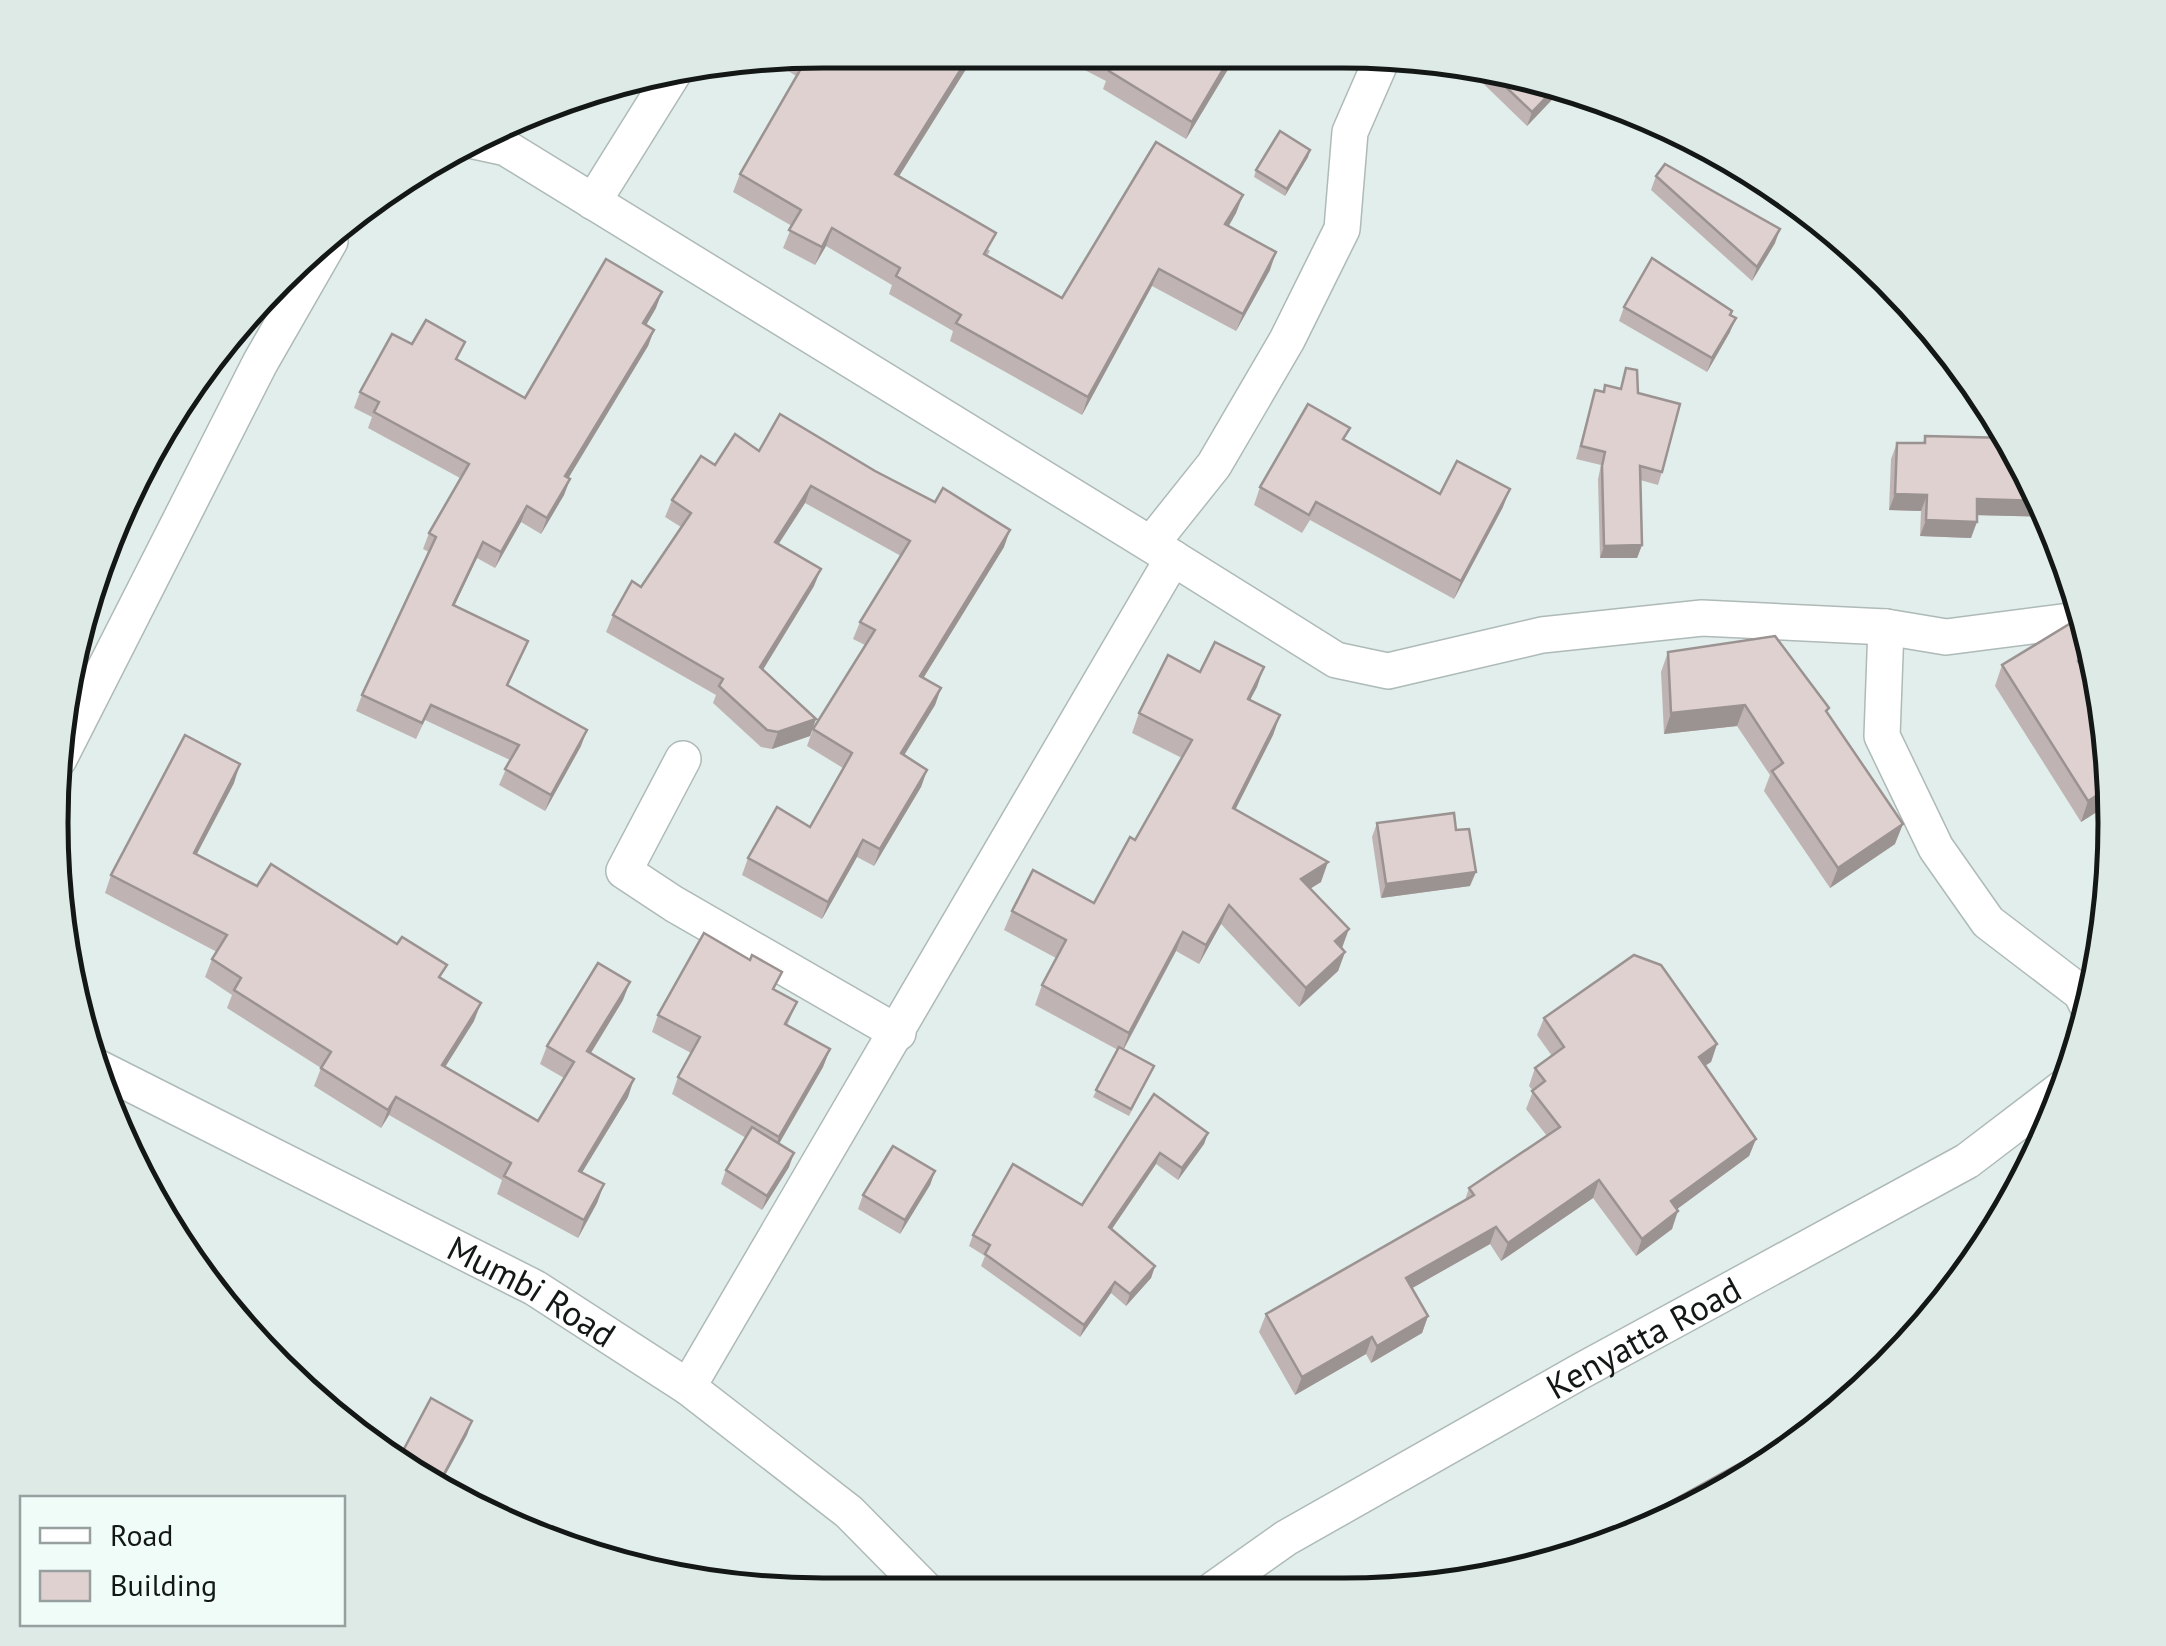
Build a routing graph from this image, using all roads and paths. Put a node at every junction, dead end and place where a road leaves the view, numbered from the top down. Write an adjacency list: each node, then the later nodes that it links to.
1 (1378, 69): 6 (street)
2 (667, 84): 4 (street)
3 (490, 145): 4 (street)
4 (593, 202): 6 (street)
5 (317, 262): 9 (street)
6 (1162, 551): 8 (street); 12 (street)
7 (2071, 622): 8 (street)
8 (1886, 627): 11 (street)
9 (73, 730)
10 (682, 759): 12 (street)
11 (2079, 991)
12 (898, 1033): 15 (street)
13 (114, 1083): 15 (street, Mumbi Road)
14 (2045, 1102): 17 (street, Kenyatta Road)
15 (688, 1387): 16 (street, Mumbi Road)
16 (914, 1578)
17 (1231, 1578)

